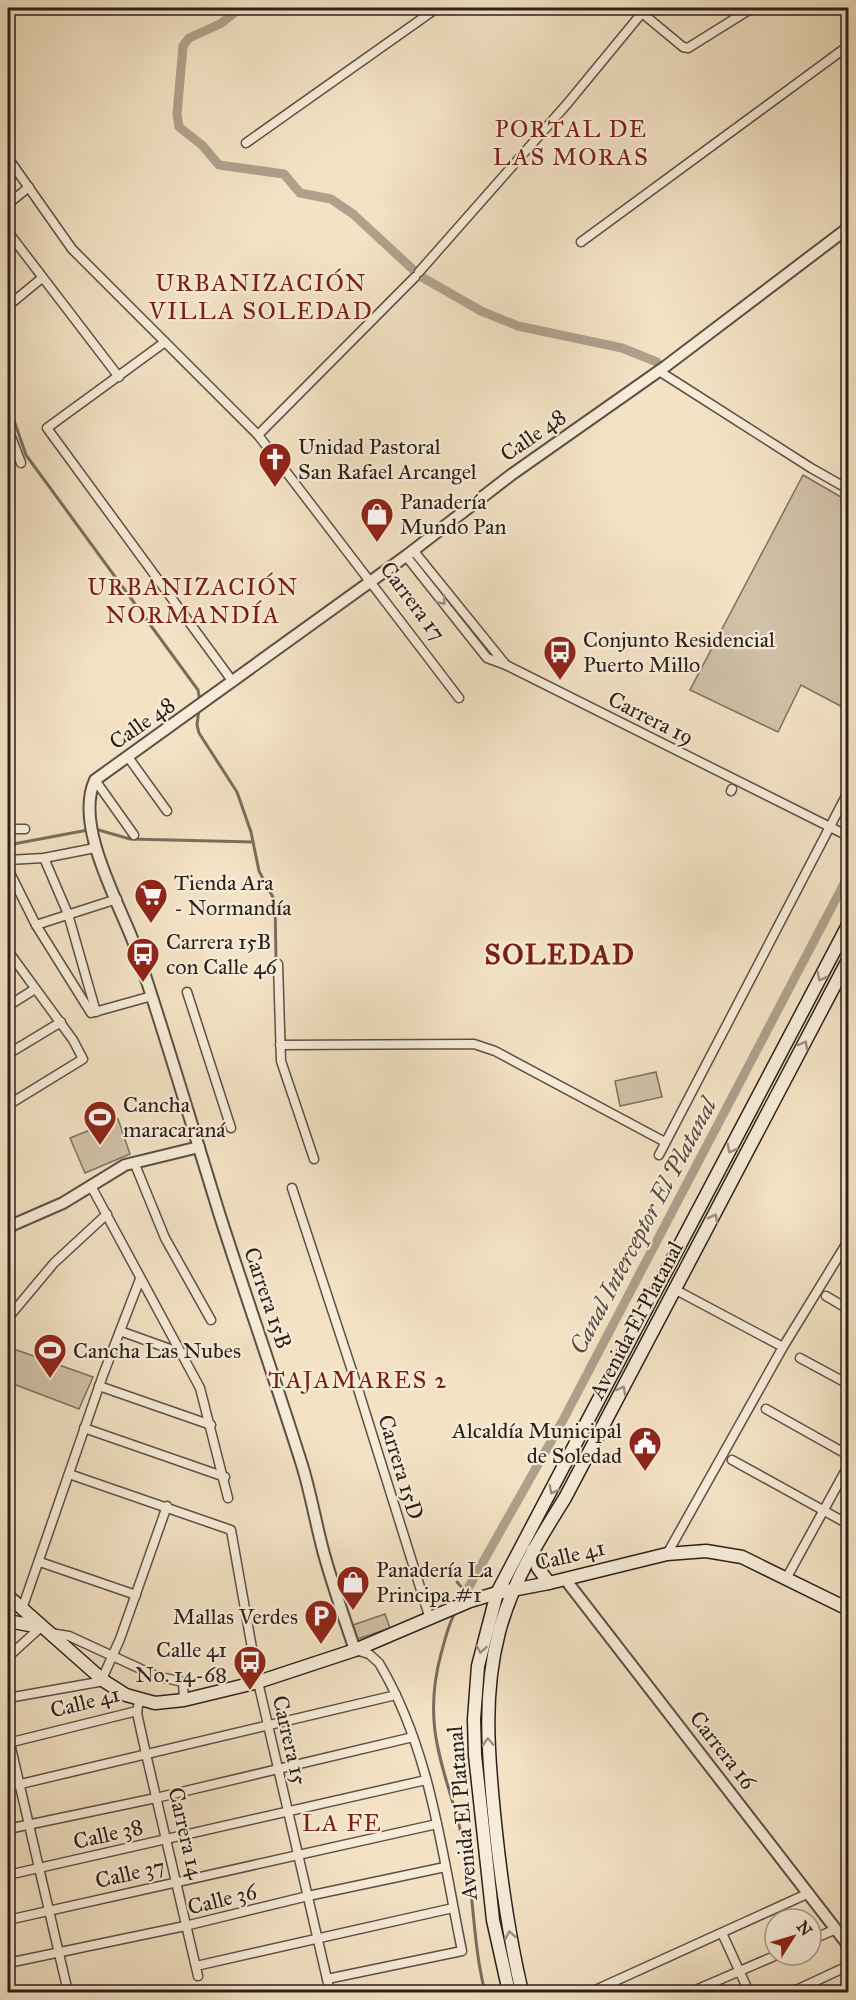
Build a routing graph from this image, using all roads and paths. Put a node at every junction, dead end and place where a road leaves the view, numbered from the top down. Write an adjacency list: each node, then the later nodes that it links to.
1 (437, 8): 5 (street)
2 (752, 8): 3 (street)
3 (641, 9): 18 (street)
4 (849, 46): 11 (street)
5 (246, 143)
6 (8, 158): 7 (street, Carrera 17)
7 (28, 188): 8 (street); 14 (street, Carrera 17)
8 (8, 204)
9 (849, 228): 15 (street, Calle 48)
10 (8, 232): 12 (street)
11 (581, 242)
12 (42, 278): 13 (street); 16 (street)
13 (8, 306)
14 (165, 342): 16 (street); 18 (street, Carrera 17)
15 (660, 370): 20 (street); 21 (street, Calle 48)
16 (119, 377): 23 (street)
17 (8, 429): 19 (street)
18 (258, 435): 22 (street, Carrera 17)
19 (21, 463)
20 (849, 489)
21 (410, 553): 22 (street, Calle 48); 29 (street, Carrera 19)
22 (371, 580): 23 (street, Calle 48); 24 (street, Carrera 17)
23 (232, 682): 25 (street, Calle 48)
24 (459, 698)
25 (128, 757): 26 (street, Calle 48); 28 (street)
26 (95, 780): 32 (street); 34 (street, Carrera 15B)
27 (849, 792): 29 (street)
28 (167, 811)
29 (831, 827): 33 (street, Carrera 19); 55 (street)
30 (8, 829): 31 (street)
31 (25, 829)
32 (134, 835)
33 (849, 836)
34 (95, 848): 35 (street); 38 (street, Carrera 15B)
35 (44, 858): 36 (street); 39 (street)
36 (8, 860)
37 (8, 869): 40 (street)
38 (117, 898): 39 (street); 47 (street, Carrera 15B)
39 (68, 914): 40 (street); 49 (street)
40 (36, 925): 49 (street)
41 (849, 925): 96 (main road, Avenida El Platanal, one-way to 96)
42 (8, 954): 45 (street)
43 (849, 960): 66 (main road, Avenida El Platanal, one-way to 43)
44 (278, 964): 51 (street)
45 (35, 989): 48 (street); 50 (street)
46 (187, 992): 54 (street)
47 (152, 996): 49 (street); 56 (street, Carrera 15B)
48 (8, 1006)
49 (93, 1012)
50 (61, 1022): 52 (street); 53 (street)
51 (280, 1046): 55 (street); 58 (street)
52 (8, 1054)
53 (8, 1106)
54 (231, 1128)
55 (665, 1142): 57 (street)
56 (199, 1147): 59 (street); 104 (street, Carrera 15B)
57 (659, 1155)
58 (314, 1159)
59 (134, 1162): 60 (street); 70 (street)
60 (91, 1186): 62 (street); 63 (street)
61 (292, 1188): 101 (street, Carrera 15D)
62 (107, 1214): 65 (street); 69 (street)
63 (8, 1227)
64 (849, 1241): 72 (street)
65 (140, 1279): 71 (street); 73 (street)
66 (676, 1290): 72 (street); 89 (main road, Avenida El Platanal, one-way to 66)
67 (826, 1296): 68 (street)
68 (849, 1309)
69 (8, 1317)
70 (211, 1320)
71 (120, 1331): 73 (street); 76 (street)
72 (783, 1347): 90 (street)
73 (183, 1354): 78 (street)
74 (800, 1358): 75 (street)
75 (849, 1384)
76 (99, 1386): 78 (street); 79 (street)
77 (766, 1408): 80 (street)
78 (211, 1425): 84 (street)
79 (84, 1428): 83 (street); 84 (street)
80 (849, 1455)
81 (732, 1460): 87 (street)
82 (849, 1466): 87 (street)
83 (69, 1474): 86 (street); 91 (street)
84 (225, 1477): 85 (street)
85 (228, 1498)
86 (167, 1506): 97 (street); 108 (street, Carrera 15)
87 (824, 1510): 88 (street); 92 (street)
88 (849, 1524)
89 (533, 1550): 94 (main road); 95 (main road, Avenida El Platanal)
90 (667, 1554): 92 (main road); 93 (main road, Calle 41)
91 (40, 1562): 97 (street); 100 (street)
92 (788, 1577): 99 (main road)
93 (565, 1579): 94 (main road, Calle 41); 132 (street, Carrera 16)
94 (549, 1583): 95 (main road, Calle 41)
95 (514, 1589): 96 (main road, Calle 41); 153 (main road, Avenida El Platanal, one-way to 95)
96 (497, 1593): 101 (main road, Calle 41); 152 (main road, Avenida El Platanal, one-way to 152)
97 (136, 1594): 105 (street)
98 (8, 1596): 100 (main road)
99 (849, 1608)
100 (22, 1609): 103 (main road)
101 (430, 1619): 104 (main road, Calle 41)
102 (8, 1622): 103 (main road)
103 (45, 1630): 105 (street); 106 (street); 107 (main road)
104 (355, 1650): 108 (main road, Calle 41); 109 (street)
105 (113, 1656): 107 (street); 111 (street)
106 (8, 1657)
107 (103, 1680): 110 (street); 112 (main road)
108 (258, 1682): 111 (main road, Calle 41); 113 (street, Carrera 15)
109 (396, 1695): 113 (street); 114 (street)
110 (8, 1698)
111 (184, 1700): 112 (main road, Calle 41)
112 (138, 1706): 115 (street, Calle 41); 116 (street, Carrera 14)
113 (269, 1725): 116 (street); 117 (street, Carrera 15)
114 (413, 1737): 117 (street); 118 (street)
115 (8, 1740): 119 (street)
116 (146, 1754): 119 (street); 121 (street, Carrera 14)
117 (279, 1769): 121 (street); 122 (street, Carrera 15)
118 (426, 1780): 122 (street, Calle 38); 124 (street)
119 (20, 1784): 120 (street); 123 (street)
120 (8, 1787)
121 (156, 1798): 123 (street); 126 (street, Carrera 14)
122 (288, 1812): 126 (street, Calle 38); 127 (street, Carrera 15)
123 (30, 1824): 125 (street); 129 (street)
124 (437, 1824): 127 (street, Calle 37); 128 (street)
125 (8, 1829)
126 (167, 1840): 129 (street, Calle 38); 131 (street, Carrera 14)
127 (297, 1854): 131 (street, Calle 37); 133 (street, Carrera 15)
128 (445, 1867): 133 (street, Calle 36); 134 (street)
129 (40, 1868): 130 (street, Calle 38); 135 (street)
130 (8, 1875)
131 (175, 1881): 135 (street, Calle 37); 137 (street, Carrera 14)
132 (809, 1893): 138 (street, Carrera 16); 139 (street)
133 (308, 1896): 137 (street, Calle 36); 141 (street, Carrera 15)
134 (453, 1908): 141 (street); 148 (street)
135 (49, 1910): 136 (street, Calle 37); 143 (street)
136 (8, 1920)
137 (185, 1926): 141 (street, Carrera 14); 143 (street, Calle 36)
138 (836, 1929): 140 (street); 142 (street, Carrera 16)
139 (722, 1933): 147 (street); 149 (street)
140 (823, 1935)
141 (317, 1937): 148 (street, Carrera 15)
142 (849, 1945)
143 (58, 1952): 145 (street, Calle 36); 150 (street)
144 (763, 1961): 147 (street)
145 (8, 1963)
146 (849, 1966): 158 (street)
147 (740, 1971): 156 (street); 157 (street)
148 (327, 1979): 151 (street, Carrera 15)
149 (613, 1982): 154 (street); 155 (street)
150 (68, 1992)
151 (330, 1992)
152 (509, 1992)
153 (522, 1992)
154 (591, 1992)
155 (618, 1992)
156 (691, 1992)
157 (749, 1992)
158 (792, 1992)

